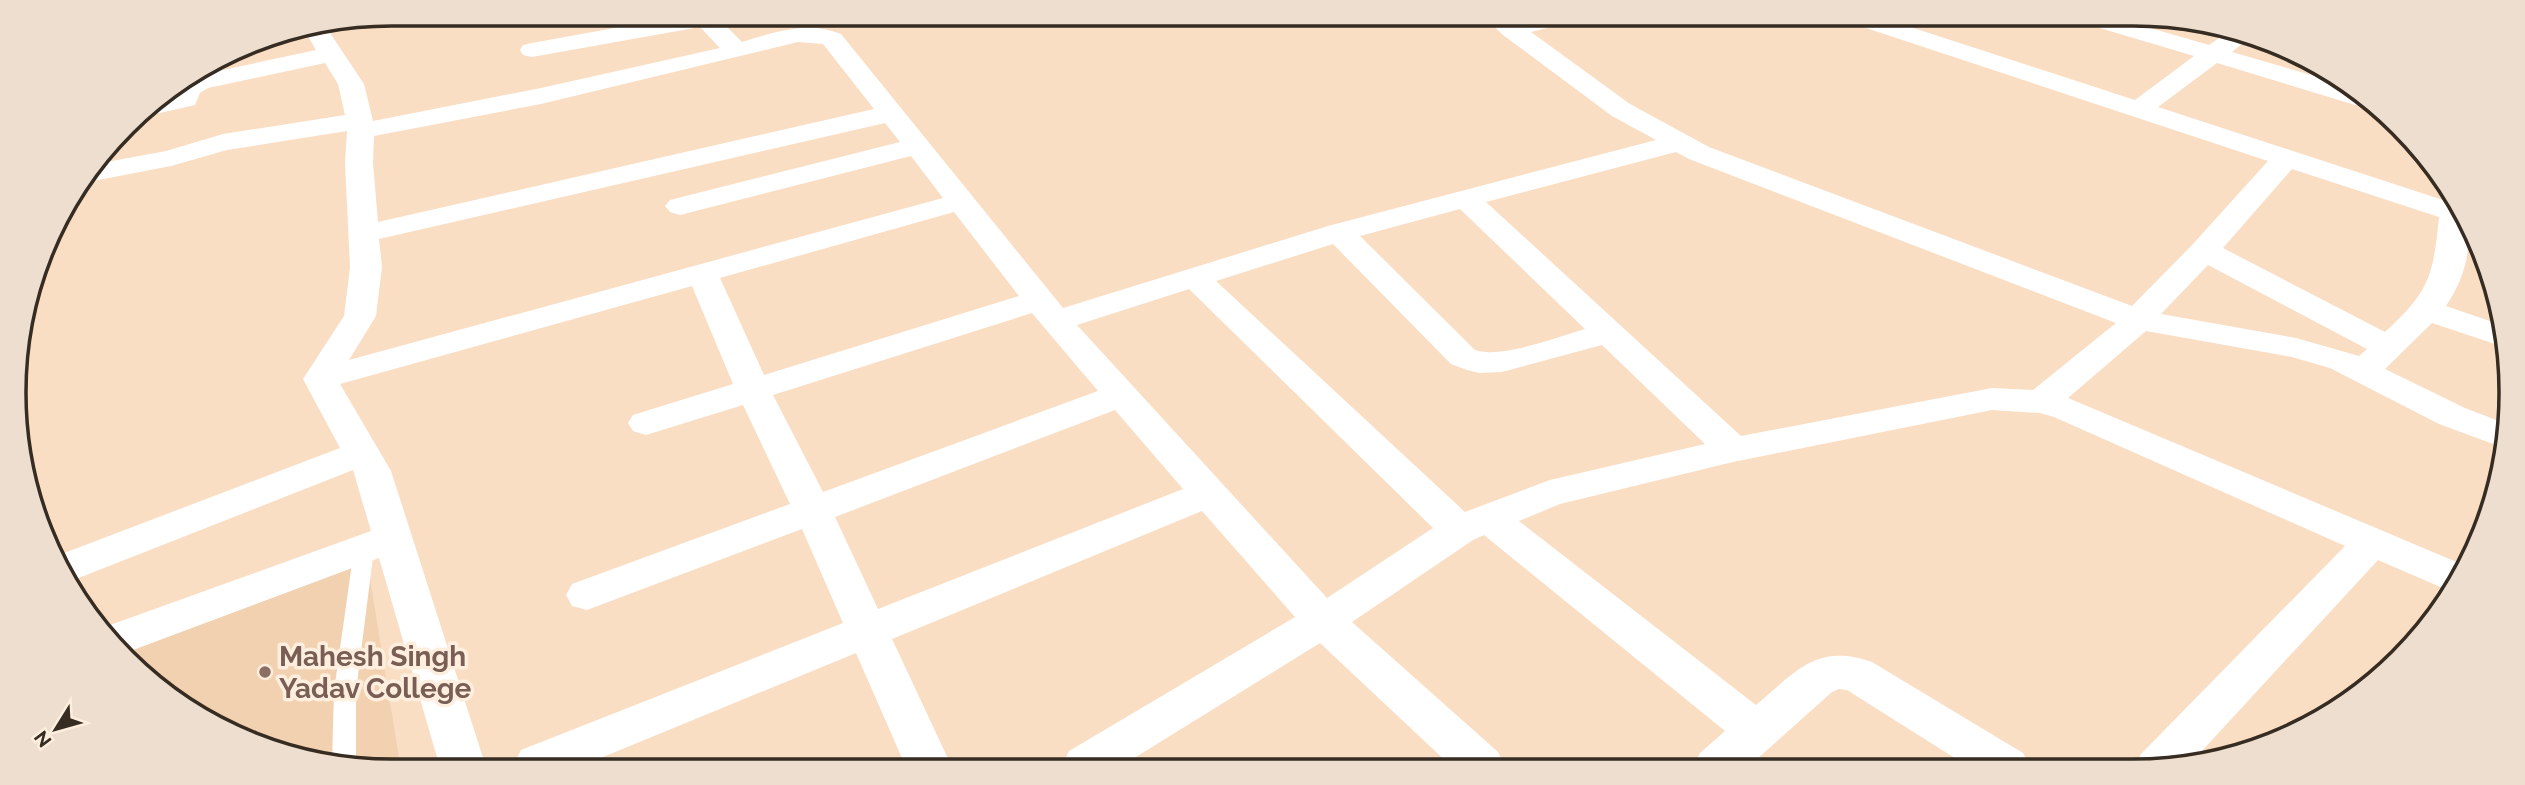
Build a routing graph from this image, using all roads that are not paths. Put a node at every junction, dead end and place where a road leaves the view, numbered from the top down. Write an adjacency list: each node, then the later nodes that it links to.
1 (656, 26): 8 (street)
2 (711, 26): 9 (street)
3 (1507, 26): 18 (street)
4 (1883, 26): 15 (street)
5 (2118, 26): 10 (street)
6 (323, 41): 12 (street); 17 (street)
7 (2232, 41): 10 (street)
8 (532, 50)
9 (737, 51): 16 (street); 17 (street)
10 (2214, 55): 11 (street); 15 (street)
11 (2325, 81)
12 (190, 88)
13 (187, 90): 14 (street)
14 (169, 103)
15 (2138, 110): 22 (street)
16 (892, 113): 19 (street); 30 (street)
17 (360, 126): 20 (street); 30 (street)
18 (1678, 143): 24 (street); 36 (street)
19 (918, 146): 25 (street); 26 (street)
20 (204, 147): 21 (street); 23 (street)
21 (118, 150)
22 (2287, 157): 27 (street); 31 (street)
23 (101, 171)
24 (1466, 199): 29 (street); 37 (street)
25 (963, 201): 32 (street); 35 (street)
26 (680, 206)
27 (2450, 209)
28 (2456, 221): 34 (street)
29 (1339, 232): 33 (street); 37 (street)
30 (363, 234): 40 (street)
31 (2204, 251): 36 (street); 39 (street)
32 (702, 274): 40 (street); 41 (street)
33 (1194, 277): 35 (street); 50 (street)
34 (2426, 310): 38 (street); 39 (street)
35 (1047, 311): 41 (street); 42 (street)
36 (2136, 319): 39 (street); 43 (street)
37 (1609, 333): 46 (street)
38 (2494, 334)
39 (2375, 358): 45 (street)
40 (320, 379): 47 (street)
41 (753, 390): 44 (street); 49 (street)
42 (1121, 395): 48 (street); 49 (street)
43 (2041, 402): 46 (street); 51 (street)
44 (646, 423)
45 (2497, 433)
46 (1733, 450): 50 (street)
47 (362, 453): 52 (street); 53 (street)
48 (1209, 494): 56 (street); 57 (street)
49 (813, 511): 55 (street); 57 (street)
50 (1474, 524): 56 (street); 59 (street)
51 (2373, 541): 54 (street); 61 (street)
52 (378, 544): 58 (street); 60 (lane); 62 (street)
53 (71, 569)
54 (2450, 575)
55 (587, 595)
56 (1324, 621): 65 (street); 66 (street)
57 (868, 631): 63 (street); 64 (street)
58 (121, 638)
59 (1757, 731): 67 (street); 68 (street)
60 (344, 756)
61 (2167, 757)
62 (459, 759)
63 (549, 759)
64 (925, 759)
65 (1095, 759)
66 (1474, 759)
67 (1725, 759)
68 (1994, 759)

